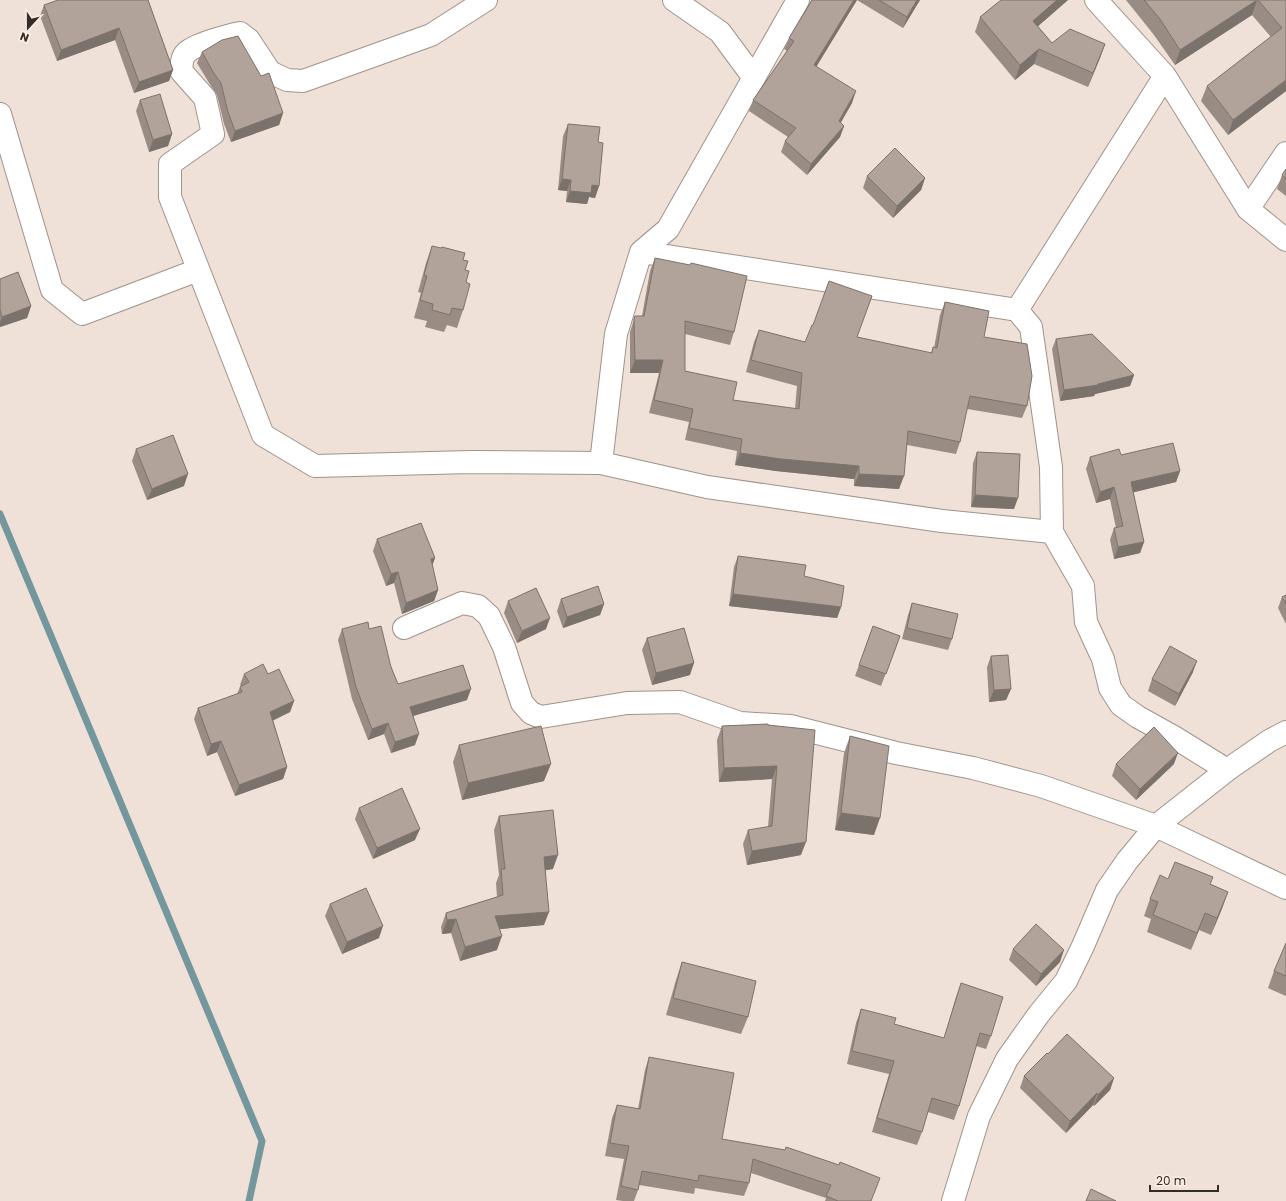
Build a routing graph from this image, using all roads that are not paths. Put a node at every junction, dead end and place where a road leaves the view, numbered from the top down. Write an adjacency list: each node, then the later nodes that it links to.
1 (486, 0): 12 (street)
2 (674, 0): 6 (street)
3 (798, 0): 6 (street)
4 (1096, 0): 5 (street)
5 (1165, 76): 9 (street); 13 (street)
6 (754, 78): 11 (street)
7 (0, 115): 12 (street)
8 (1286, 153): 9 (street)
9 (1248, 209): 10 (street)
10 (1286, 240)
11 (641, 252): 13 (street); 14 (street)
12 (198, 270): 14 (street)
13 (1017, 310): 15 (street)
14 (601, 463): 15 (street)
15 (1052, 532): 18 (street)
16 (404, 628): 19 (street)
17 (1286, 732): 18 (street)
18 (1227, 770): 19 (street)
19 (1156, 826): 20 (street); 21 (street)
20 (1286, 888)
21 (954, 1201)

